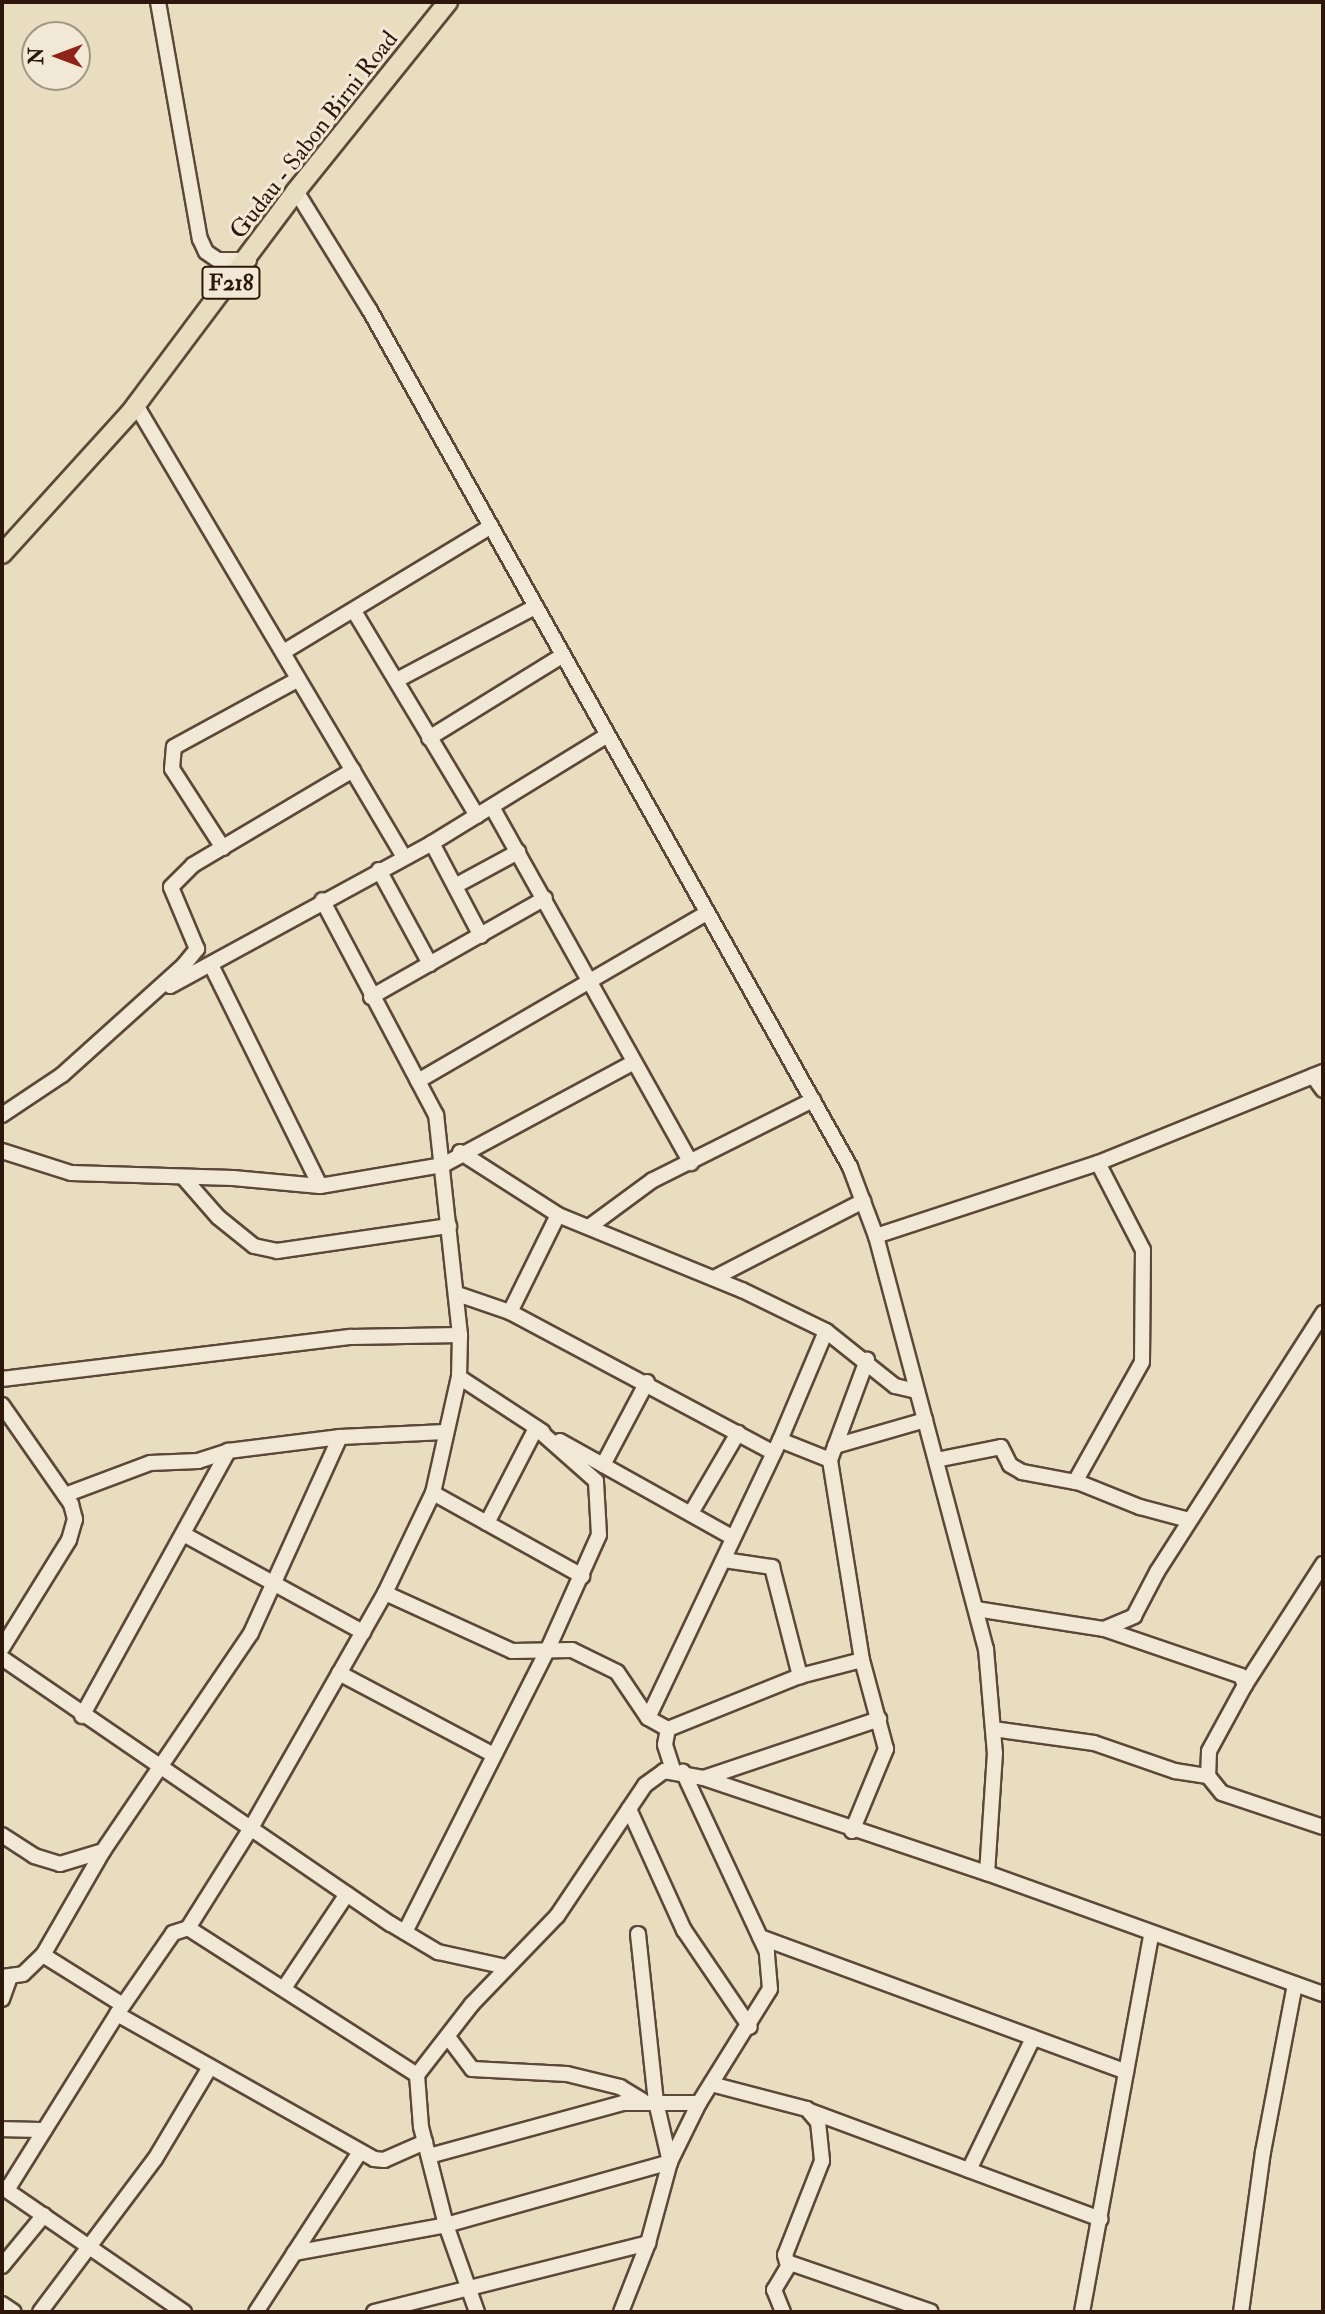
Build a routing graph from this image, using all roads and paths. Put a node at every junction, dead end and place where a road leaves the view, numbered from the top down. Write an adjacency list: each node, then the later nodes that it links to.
1 (158, 2): 4 (street)
2 (445, 3): 3 (main road, Gudau - Sabon Birni Road / F218)
3 (296, 191): 4 (main road, Gudau - Sabon Birni Road / F218); 6 (street)
4 (249, 260): 5 (main road, Gudau - Sabon Birni Road / F218)
5 (136, 405): 7 (main road, Gudau - Sabon Birni Road / F218); 10 (street)
6 (491, 526): 8 (street); 9 (street)
7 (2, 554)
8 (535, 607): 11 (street); 13 (street)
9 (354, 611): 10 (street); 13 (street)
10 (285, 651): 12 (street)
11 (562, 656): 14 (street); 15 (street)
12 (297, 680): 16 (street); 20 (street)
13 (397, 680): 15 (street)
14 (606, 736): 17 (street); 27 (street)
15 (429, 738): 18 (street)
16 (353, 770): 20 (street); 22 (street)
17 (492, 807): 18 (street); 21 (street)
18 (477, 816): 19 (street)
19 (432, 843): 22 (street); 24 (street)
20 (223, 848): 32 (street)
21 (518, 852): 24 (street); 25 (street)
22 (404, 857): 23 (street)
23 (379, 870): 26 (street); 29 (street)
24 (456, 886): 28 (street)
25 (545, 898): 28 (street); 31 (street)
26 (323, 900): 30 (street); 33 (street)
27 (705, 914): 31 (street); 38 (street)
28 (481, 936): 29 (street)
29 (430, 964): 33 (street)
30 (211, 965): 32 (street); 46 (street)
31 (588, 982): 34 (street); 36 (street)
32 (154, 994): 39 (street)
33 (371, 997): 36 (street)
34 (634, 1062): 41 (street); 42 (street)
35 (1318, 1074): 37 (street); 43 (street)
36 (418, 1080): 44 (street)
37 (1323, 1090)
38 (813, 1100): 42 (street); 47 (street)
39 (2, 1115)
40 (2, 1151): 45 (street)
41 (460, 1152): 44 (street); 48 (street)
42 (691, 1163): 50 (street)
43 (1098, 1163): 51 (street); 74 (street)
44 (443, 1165): 46 (street); 49 (street)
45 (183, 1177): 46 (street); 49 (street)
46 (320, 1186)
47 (863, 1201): 51 (street); 52 (street)
48 (558, 1215): 50 (street); 54 (street)
49 (449, 1226): 53 (street)
50 (589, 1227): 52 (street)
51 (876, 1236): 62 (street)
52 (714, 1278): 56 (street)
53 (457, 1294): 54 (street); 57 (street)
54 (510, 1311): 61 (street)
55 (1323, 1313): 78 (street)
56 (826, 1331): 58 (street); 69 (street)
57 (460, 1335): 59 (street); 60 (street)
58 (867, 1360): 62 (street); 71 (street)
59 (459, 1377): 65 (street); 66 (street)
60 (2, 1379)
61 (647, 1382): 67 (street); 73 (street)
62 (916, 1391): 64 (street)
63 (2, 1405): 76 (street)
64 (925, 1420): 71 (street); 72 (street)
65 (536, 1428): 73 (street); 79 (street); 84 (street)
66 (445, 1432): 68 (street); 75 (street)
67 (738, 1433): 69 (street); 77 (street)
68 (340, 1437): 70 (street); 85 (street)
69 (777, 1446): 71 (street); 81 (street)
70 (229, 1451): 76 (street); 80 (street)
71 (832, 1453): 93 (street)
72 (936, 1460): 74 (street); 87 (street)
73 (603, 1465): 77 (street)
74 (1075, 1482): 78 (street)
75 (433, 1493): 79 (street); 86 (street)
76 (65, 1495): 90 (street)
77 (691, 1513): 81 (street)
78 (1189, 1520): 88 (street)
79 (487, 1523): 84 (street)
80 (185, 1535): 85 (street); 97 (street)
81 (732, 1536): 82 (street)
82 (724, 1560): 95 (street); 98 (street)
83 (1323, 1564): 96 (street)
84 (582, 1576): 91 (street)
85 (274, 1585): 89 (street); 103 (street)
86 (385, 1593): 89 (street); 91 (street)
87 (976, 1609): 88 (street); 100 (street)
88 (1104, 1629): 96 (street)
89 (363, 1632): 94 (street)
90 (2, 1648)
91 (547, 1651): 98 (street); 102 (street)
92 (2, 1658): 97 (street)
93 (862, 1660): 95 (street); 99 (street)
94 (339, 1673): 102 (street); 109 (street)
95 (800, 1676): 101 (street)
96 (1245, 1685): 105 (street)
97 (82, 1716): 103 (street)
98 (648, 1718): 101 (street)
99 (879, 1719): 106 (street); 110 (street)
100 (993, 1728): 105 (street); 113 (street)
101 (668, 1729): 104 (street)
102 (494, 1755): 116 (street)
103 (161, 1763): 109 (street); 112 (street)
104 (678, 1771): 106 (street); 107 (street); 119 (street)
105 (1208, 1776): 108 (street)
106 (704, 1778): 110 (street)
107 (629, 1809): 121 (street); 128 (street)
108 (1323, 1826)
109 (251, 1828): 114 (street); 115 (street)
110 (852, 1830): 113 (street)
111 (2, 1835): 112 (street)
112 (103, 1851): 120 (street)
113 (987, 1873): 118 (street)
114 (347, 1894): 116 (street); 124 (street)
115 (188, 1928): 124 (street); 127 (street)
116 (405, 1932): 121 (street)
117 (638, 1934): 135 (street)
118 (1151, 1935): 123 (street); 132 (street)
119 (760, 1937): 128 (street); 130 (street)
120 (43, 1955): 122 (street); 127 (street)
121 (506, 1967): 129 (street)
122 (5, 1978): 126 (street)
123 (1296, 1984): 125 (street); 165 (street)
124 (284, 1988): 133 (street)
125 (1323, 1994)
126 (2, 1999)
127 (120, 2010): 131 (street); 139 (street)
128 (750, 2027): 134 (street)
129 (448, 2037): 133 (street); 135 (street)
130 (1033, 2038): 132 (street); 143 (street)
131 (210, 2067): 141 (street); 149 (street)
132 (1126, 2072): 146 (street)
133 (417, 2075): 140 (street)
134 (711, 2084): 136 (street); 137 (street)
135 (649, 2101): 136 (street); 140 (street); 142 (street)
136 (699, 2103): 142 (street)
137 (807, 2109): 143 (street); 151 (street)
138 (2, 2129): 139 (street)
139 (44, 2130): 144 (street)
140 (427, 2149): 141 (street); 147 (street)
141 (360, 2152): 150 (street)
142 (670, 2162): 147 (street); 148 (street)
143 (970, 2170): 146 (street)
144 (4, 2189): 145 (street)
145 (44, 2215): 149 (street); 152 (street)
146 (1101, 2219): 164 (street)
147 (446, 2225): 150 (street); 153 (street)
148 (648, 2243): 153 (street); 161 (street)
149 (88, 2247): 156 (street); 157 (street)
150 (294, 2253): 158 (street)
151 (790, 2263): 162 (street); 163 (street)
152 (2, 2266)
153 (471, 2290): 159 (street); 160 (street)
154 (2, 2304): 155 (street)
155 (14, 2312)
156 (40, 2312)
157 (184, 2312)
158 (256, 2312)
159 (374, 2312)
160 (477, 2312)
161 (621, 2312)
162 (783, 2312)
163 (931, 2312)
164 (1082, 2312)
165 (1241, 2312)

